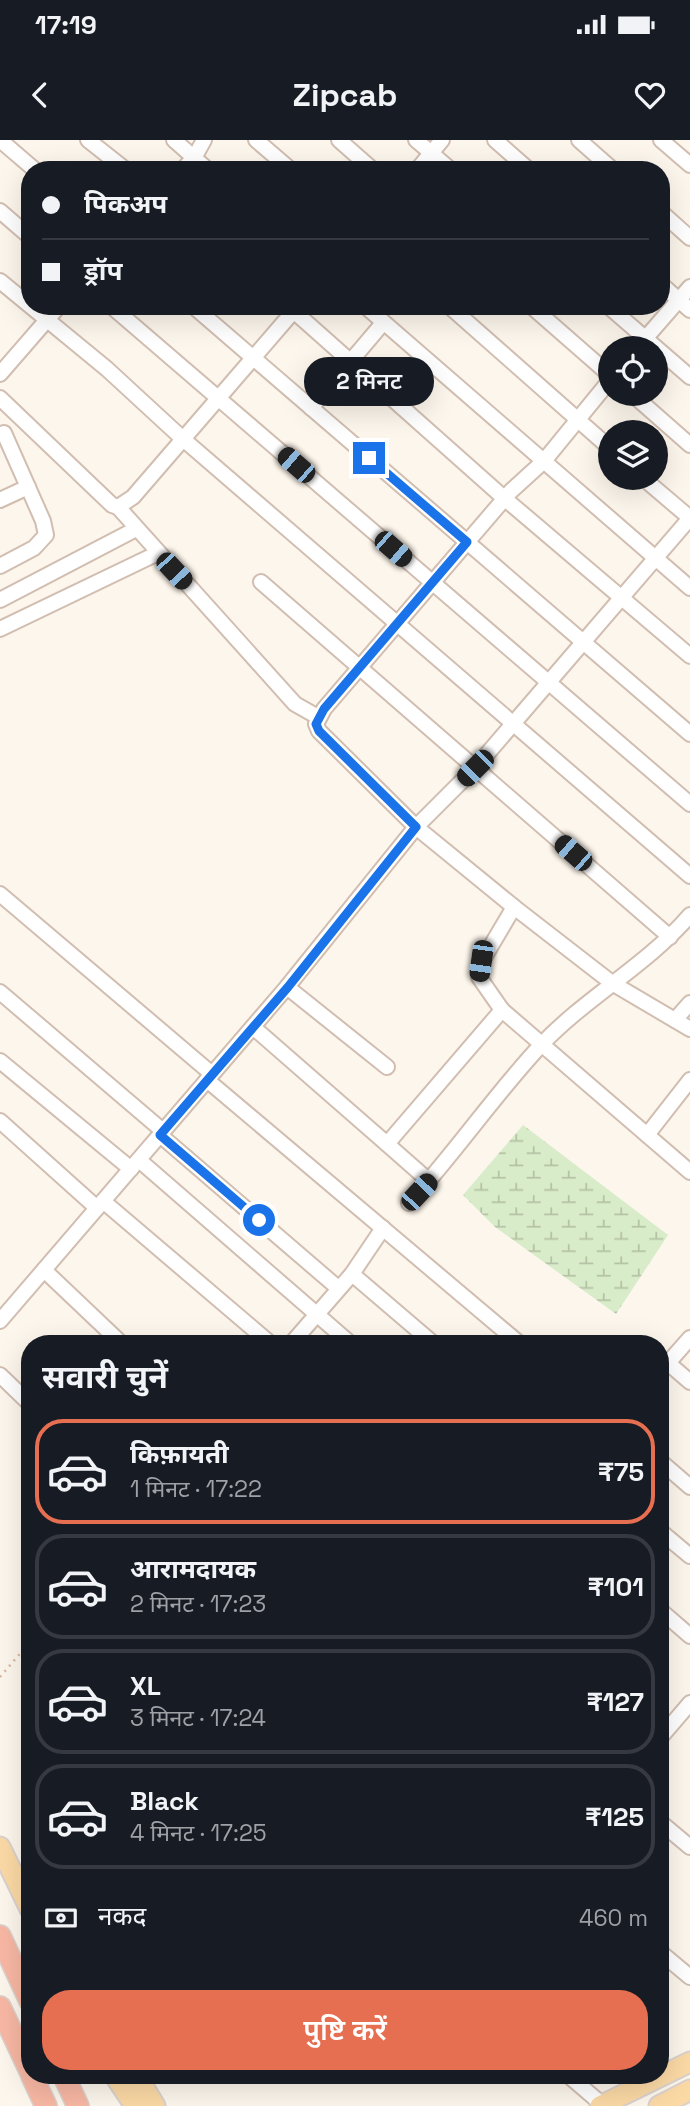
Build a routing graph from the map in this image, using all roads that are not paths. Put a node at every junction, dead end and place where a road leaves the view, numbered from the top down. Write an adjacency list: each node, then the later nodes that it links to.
1 (0, 140): 14 (street)
2 (88, 140): 15 (street)
3 (174, 140): 13 (street)
4 (204, 140): 13 (street)
5 (256, 140): 18 (street)
6 (339, 140): 19 (street)
7 (416, 140): 12 (street)
8 (442, 140): 12 (street)
9 (495, 140): 22 (street)
10 (579, 140): 23 (street)
11 (661, 140): 24 (street)
12 (431, 153): 20 (street); 21 (street)
13 (194, 158): 16 (street); 17 (street)
14 (24, 161)
15 (115, 161)
16 (191, 161)
17 (198, 161)
18 (280, 161)
19 (363, 161)
20 (424, 161)
21 (440, 161)
22 (519, 161)
23 (603, 161)
24 (690, 165)
25 (0, 211): 27 (street)
26 (670, 220): 28 (street)
27 (21, 229)
28 (690, 238)
29 (0, 281): 32 (street)
30 (690, 288): 33 (street)
31 (670, 292): 33 (street)
32 (21, 299)
33 (685, 305): 47 (street)
34 (39, 315): 44 (street)
35 (51, 315): 44 (street)
36 (121, 315): 56 (street)
37 (204, 315): 48 (street)
38 (287, 315): 48 (street)
39 (301, 315): 49 (street)
40 (375, 315): 45 (street)
41 (459, 315): 59 (street)
42 (541, 315): 51 (street)
43 (616, 315): 46 (street)
44 (46, 321): 52 (street); 63 (street)
45 (383, 323): 49 (street); 65 (street)
46 (636, 336)
47 (650, 336)
48 (253, 358): 56 (street); 58 (street)
49 (350, 361): 58 (street); 68 (street)
50 (668, 361): 53 (street)
51 (598, 365)
52 (0, 374)
53 (690, 377)
54 (598, 393): 59 (street)
55 (0, 398): 60 (street)
56 (218, 398): 63 (street); 78 (street)
57 (646, 406): 64 (street)
58 (311, 408): 73 (street)
59 (576, 419): 62 (street); 65 (street)
60 (23, 423): 61 (street); 70 (street)
61 (2, 434): 66 (street)
62 (598, 438)
63 (183, 439): 70 (street); 82 (street)
64 (690, 444)
65 (544, 461): 68 (street); 75 (street)
66 (28, 487): 69 (street); 76 (street)
67 (657, 490): 71 (street)
68 (504, 498): 73 (street); 80 (street)
69 (0, 500)
70 (118, 507): 72 (street)
71 (690, 518): 75 (street)
72 (136, 529): 74 (street); 81 (street)
73 (467, 542): 78 (street); 84 (street)
74 (158, 553): 83 (street); 88 (street)
75 (655, 558): 79 (street); 80 (street)
76 (0, 566)
77 (261, 582): 86 (street)
78 (432, 582): 82 (street); 87 (street)
79 (690, 588)
80 (621, 598): 84 (street); 85 (street)
81 (0, 600)
82 (397, 623): 86 (street); 89 (street)
83 (0, 629)
84 (583, 642): 87 (street); 90 (street)
85 (690, 656)
86 (360, 667): 88 (street); 91 (street)
87 (549, 682): 89 (street); 92 (street)
88 (318, 717): 93 (street)
89 (513, 723): 91 (street); 94 (street)
90 (690, 734)
91 (475, 768): 93 (street); 98 (street)
92 (690, 804)
93 (416, 827): 96 (street); 100 (street)
94 (690, 876)
95 (0, 894): 110 (street)
96 (514, 906): 99 (street); 103 (street)
97 (690, 915): 98 (street)
98 (670, 937): 99 (street)
99 (612, 983): 104 (street); 107 (street)
100 (288, 987): 105 (street); 109 (street)
101 (0, 992): 113 (street)
102 (690, 1003): 104 (street)
103 (502, 1010): 107 (street); 115 (street)
104 (675, 1020): 106 (street)
105 (253, 1027): 110 (street); 115 (street)
106 (690, 1029)
107 (542, 1045): 114 (street); 118 (street)
108 (0, 1061): 116 (street)
109 (387, 1067)
110 (210, 1077): 113 (street); 121 (street)
111 (690, 1080): 114 (street)
112 (0, 1121): 120 (street)
113 (162, 1133): 116 (street); 124 (street)
114 (647, 1135): 117 (street)
115 (387, 1144): 118 (street)
116 (135, 1164): 120 (street); 125 (street)
117 (687, 1164)
118 (429, 1181): 119 (street)
119 (409, 1203)
120 (100, 1205): 122 (street); 128 (street)
121 (383, 1228): 123 (street); 132 (street)
122 (44, 1270): 126 (street); 127 (street)
123 (352, 1274): 124 (street); 131 (street)
124 (338, 1288): 125 (street)
125 (316, 1314): 129 (street); 130 (street)
126 (0, 1321)
127 (113, 1335)
128 (260, 1335)
129 (298, 1335)
130 (340, 1335)
131 (423, 1335)
132 (509, 1335)
133 (690, 1338): 134 (street)
134 (669, 1362)
135 (669, 1371): 137 (street)
136 (0, 1375): 138 (street)
137 (690, 1382)
138 (21, 1395)
139 (669, 1469): 140 (street)
140 (690, 1487)
141 (669, 1538): 142 (street)
142 (690, 1556)
143 (669, 1623): 144 (street)
144 (690, 1636)
145 (690, 1703): 146 (street)
146 (669, 1728)
147 (669, 1830): 149 (street)
148 (0, 1847): 150 (main road)
149 (690, 1847)
150 (21, 1890)
151 (0, 1936): 154 (highway)
152 (669, 1960): 153 (street)
153 (690, 1978)
154 (21, 1982)
155 (0, 2007): 156 (highway)
156 (21, 2052)
157 (690, 2062): 158 (main road)
158 (669, 2068)
159 (669, 2074): 166 (street)
160 (36, 2084): 167 (highway)
161 (68, 2084): 168 (highway)
162 (120, 2084): 169 (main road)
163 (142, 2084): 170 (main road)
164 (578, 2084): 171 (street)
165 (640, 2084): 171 (main road)
166 (688, 2091): 172 (main road)
167 (46, 2106)
168 (78, 2106)
169 (135, 2106)
170 (155, 2106)
171 (602, 2106)
172 (659, 2106)

